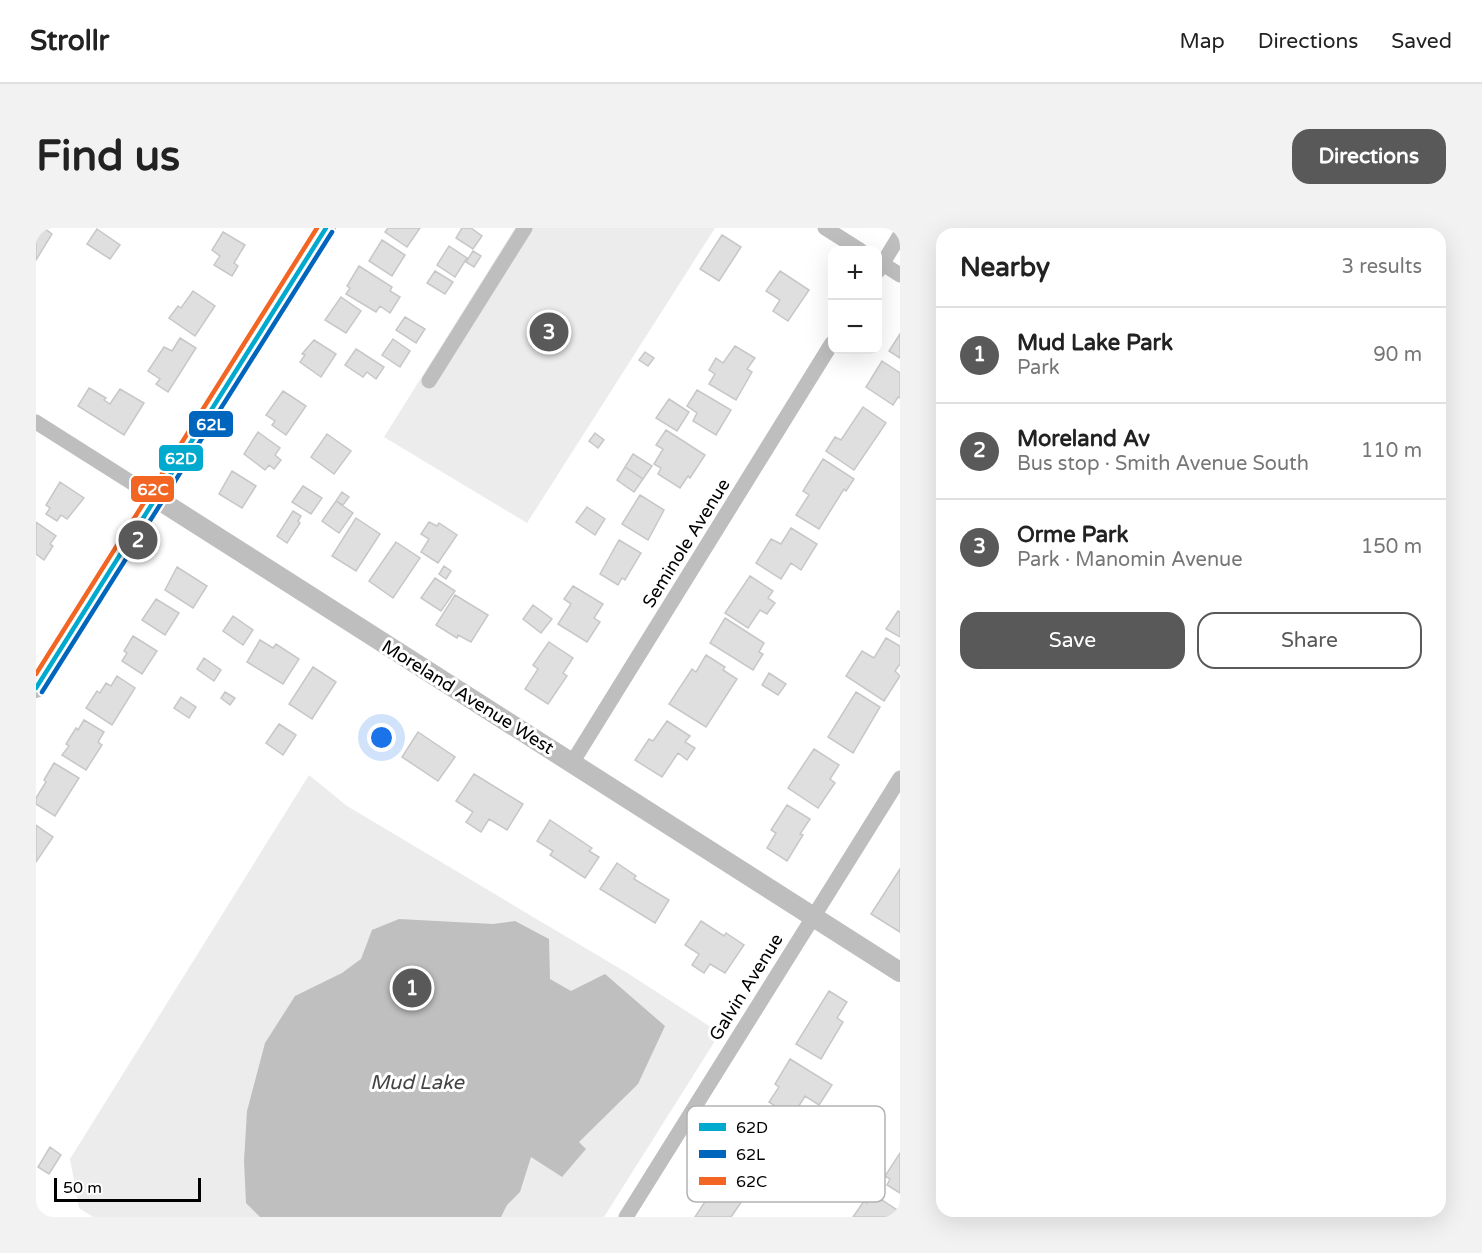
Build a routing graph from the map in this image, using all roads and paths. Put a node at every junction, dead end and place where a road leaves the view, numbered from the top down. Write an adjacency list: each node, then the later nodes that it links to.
1 (326, 228): 12 (street)
2 (525, 228): 10 (street)
3 (825, 228): 5 (street)
4 (900, 235): 6 (street)
5 (854, 246)
6 (882, 262)
7 (882, 267): 8 (street)
8 (900, 275)
9 (828, 349): 14 (street, Seminole Avenue)
10 (429, 381)
11 (36, 422): 12 (street, Moreland Avenue West)
12 (156, 498): 13 (street); 14 (street, Moreland Avenue West)
13 (36, 688)
14 (572, 763): 16 (street, Moreland Avenue West)
15 (900, 778): 16 (street, Galvin Avenue)
16 (813, 917): 17 (street, Moreland Avenue West); 18 (street, Galvin Avenue)
17 (900, 972)
18 (695, 1106)
19 (687, 1119): 20 (street, Galvin Avenue)
20 (626, 1217)

